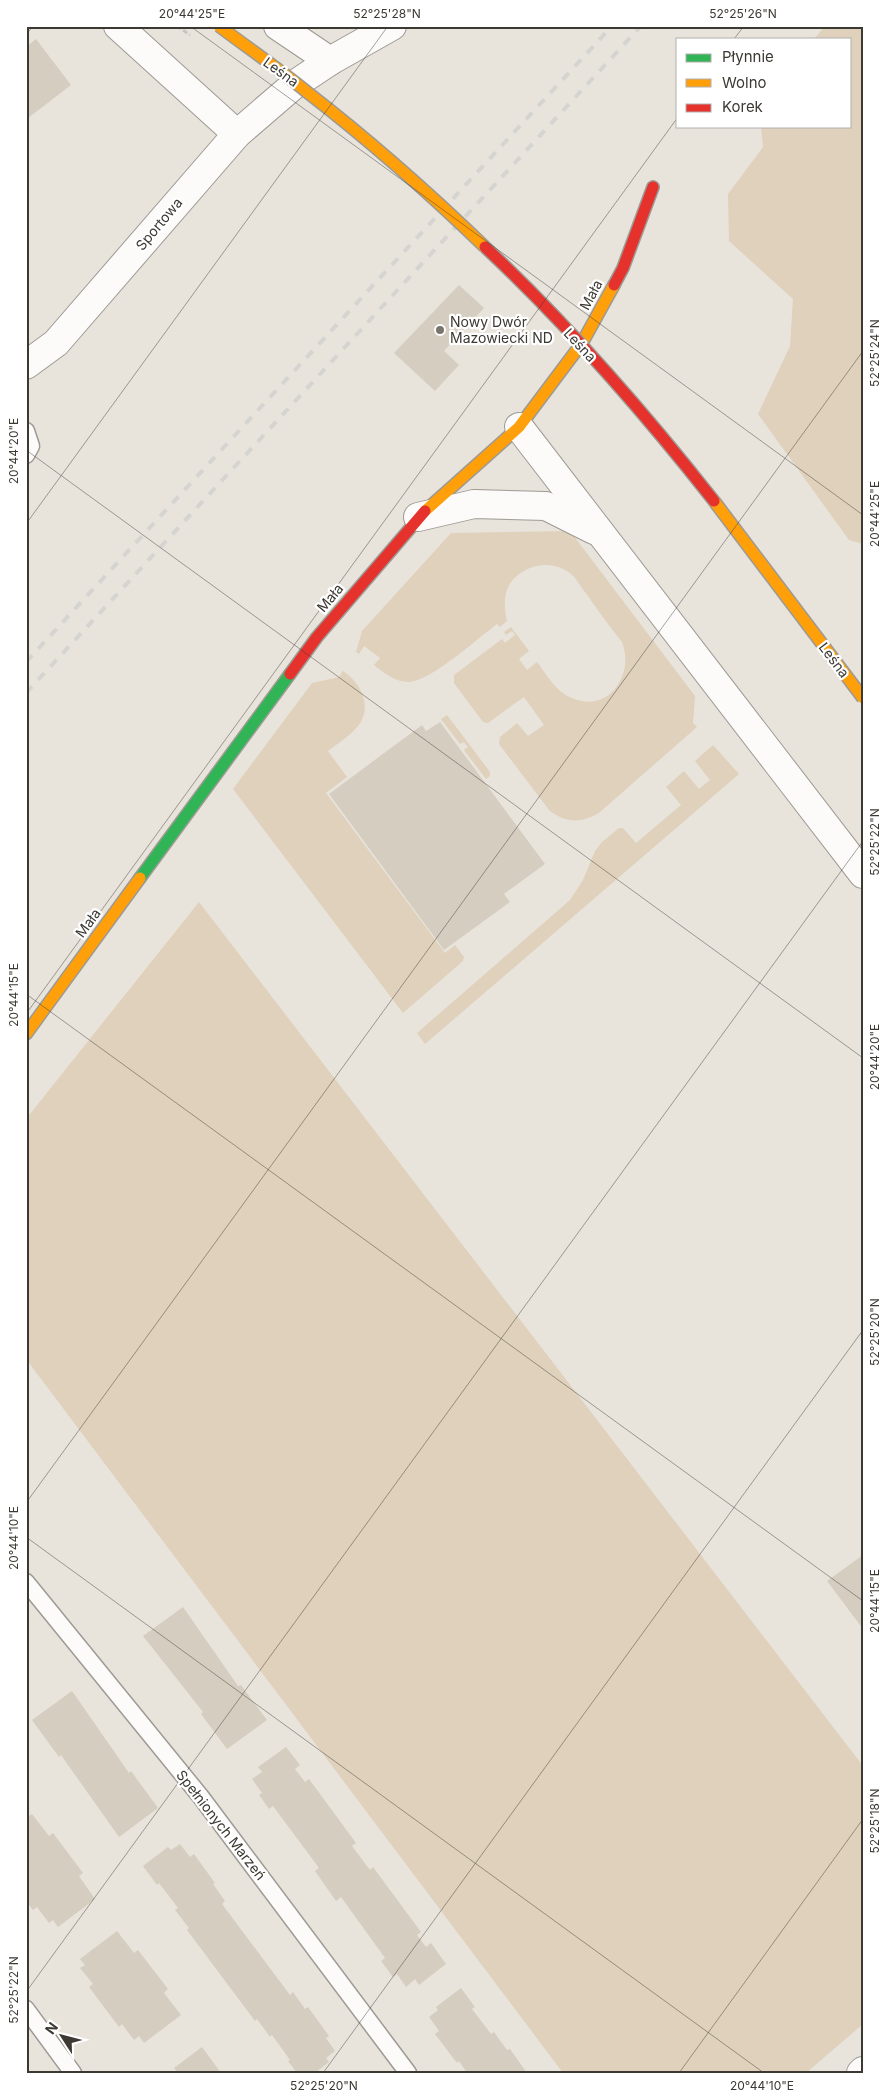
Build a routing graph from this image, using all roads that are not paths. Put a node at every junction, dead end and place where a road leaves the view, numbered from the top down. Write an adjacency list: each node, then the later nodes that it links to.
1 (118, 26): 6 (street)
2 (219, 26): 14 (street, Leśna, bridge)
3 (278, 26): 5 (street)
4 (392, 26): 5 (street, Sportowa)
5 (330, 61): 6 (street, Sportowa)
6 (237, 134): 8 (street, Sportowa)
7 (653, 186): 9 (street, Mała)
8 (26, 365)
9 (519, 427): 12 (street, Mała); 13 (street)
10 (26, 431): 11 (lane)
11 (26, 455)
12 (418, 517): 13 (street); 16 (street, Mała)
13 (600, 533): 15 (street)
14 (863, 698)
15 (863, 874)
16 (26, 1034)
17 (26, 1582): 20 (lane, Spełnionych Marzeń)
18 (26, 2009): 19 (lane)
19 (73, 2073)
20 (408, 2073)

